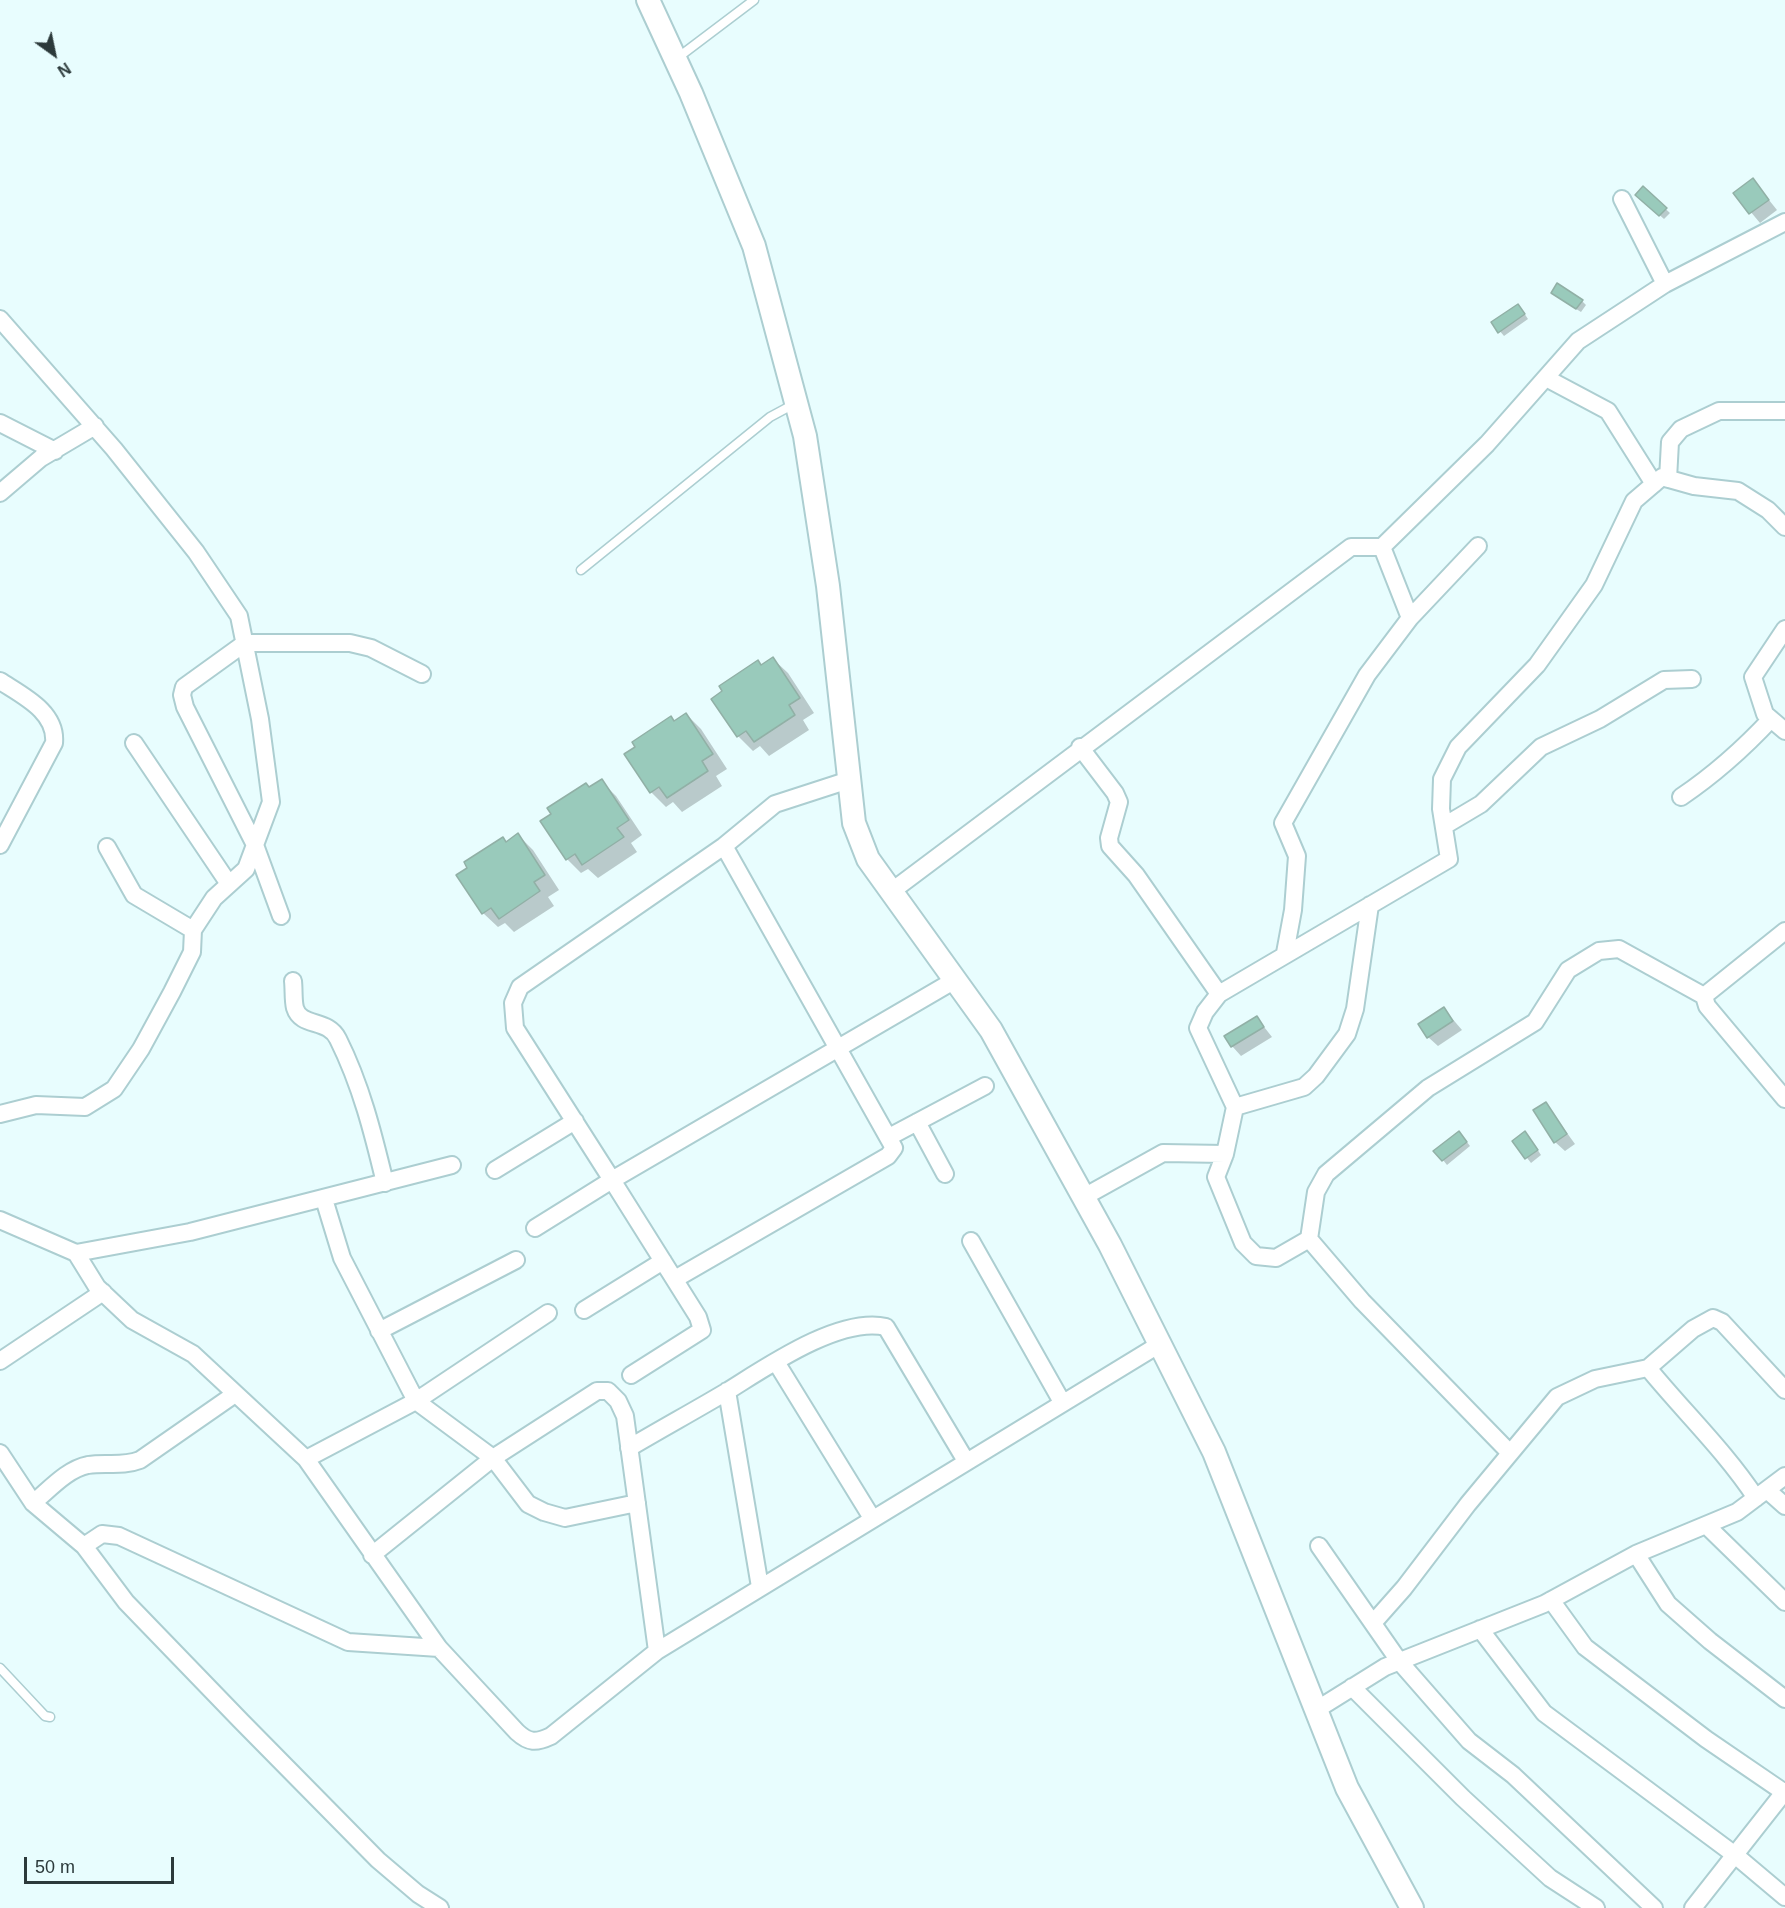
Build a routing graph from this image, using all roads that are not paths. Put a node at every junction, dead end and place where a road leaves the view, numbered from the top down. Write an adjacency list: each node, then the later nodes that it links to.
1 (648, 0): 3 (street)
2 (754, 0): 3 (lane)
3 (675, 59): 9 (street)
4 (1622, 199): 6 (street)
5 (1785, 222): 6 (street)
6 (1665, 284): 8 (street)
7 (0, 319): 12 (street)
8 (1546, 378): 14 (street); 18 (street)
9 (796, 403): 19 (lane); 30 (street)
10 (1785, 411): 14 (street)
11 (0, 423): 13 (street)
12 (95, 426): 13 (street); 22 (street)
13 (48, 454): 15 (street)
14 (1661, 482): 16 (street); 32 (street)
15 (0, 493)
16 (1785, 527)
17 (1478, 546): 20 (street)
18 (1382, 547): 20 (street); 29 (street)
19 (581, 570)
20 (1410, 618): 43 (street)
21 (1785, 629): 26 (street)
22 (245, 643): 23 (street); 34 (street); 34 (street)
23 (423, 674)
24 (1692, 679): 32 (street)
25 (0, 681): 33 (street)
26 (1771, 719): 27 (street); 31 (street)
27 (1785, 731)
28 (134, 743): 37 (street)
29 (1080, 747): 38 (street); 46 (street)
30 (849, 780): 35 (street); 38 (street)
31 (1681, 797)
32 (1444, 826): 39 (street)
33 (0, 845)
34 (255, 845): 37 (street); 40 (street)
35 (724, 846): 48 (street); 53 (street)
36 (107, 848): 41 (street)
37 (229, 884): 41 (street)
38 (891, 891): 44 (street)
39 (1370, 905): 43 (street); 51 (street)
40 (281, 916)
41 (193, 930): 52 (street)
42 (1785, 930): 47 (street)
43 (1285, 953): 46 (street)
44 (955, 980): 48 (street); 62 (street)
45 (293, 981): 61 (street)
46 (1219, 994): 51 (street)
47 (1704, 996): 50 (street); 66 (street)
48 (839, 1049): 55 (street); 60 (street)
49 (985, 1086): 54 (street)
50 (1785, 1099)
51 (1235, 1107): 56 (street)
52 (0, 1114)
53 (575, 1121): 58 (street); 60 (street)
54 (917, 1122): 55 (street); 59 (street)
55 (889, 1137): 71 (street)
56 (1225, 1154): 62 (street); 66 (street)
57 (452, 1165): 61 (street)
58 (495, 1170)
59 (945, 1173)
60 (612, 1180): 65 (street); 70 (street)
61 (385, 1183): 63 (street)
62 (1082, 1198): 76 (street)
63 (324, 1199): 68 (street); 75 (street)
64 (0, 1220): 68 (street)
65 (536, 1228)
66 (1309, 1239): 87 (street)
67 (971, 1241): 85 (street)
68 (76, 1253): 72 (street)
69 (516, 1260): 75 (street)
70 (663, 1261): 71 (street); 73 (street)
71 (675, 1279): 80 (street)
72 (103, 1292): 77 (street); 83 (street)
73 (584, 1310)
74 (548, 1313): 84 (street)
75 (379, 1331): 84 (street)
76 (1160, 1344): 85 (street); 114 (street)
77 (0, 1361)
78 (776, 1362): 82 (street); 91 (street); 97 (street)
79 (1648, 1368): 81 (street); 87 (street); 93 (street)
80 (631, 1375)
81 (1785, 1390)
82 (727, 1391): 86 (street); 103 (street)
83 (235, 1395): 90 (street); 94 (street)
84 (416, 1401): 89 (street); 90 (street)
85 (1062, 1402): 91 (street)
86 (629, 1448): 89 (street); 95 (street)
87 (1509, 1452): 106 (street)
88 (0, 1453): 94 (street)
89 (493, 1458): 95 (street); 102 (street)
90 (306, 1459): 102 (street)
91 (966, 1461): 97 (street)
92 (1785, 1476): 93 (street)
93 (1761, 1494): 96 (street); 98 (street)
94 (33, 1503): 99 (street)
95 (637, 1503): 109 (street)
96 (1785, 1506)
97 (872, 1518): 103 (street)
98 (1706, 1525): 101 (street); 105 (street)
99 (84, 1546): 108 (street); 120 (street)
100 (1319, 1546): 106 (street)
101 (1636, 1554): 104 (street); 113 (street)
102 (372, 1555): 108 (street)
103 (760, 1587): 109 (street)
104 (1551, 1600): 107 (street); 116 (street)
105 (1785, 1602)
106 (1372, 1623): 110 (street)
107 (1480, 1629): 110 (street); 117 (street)
108 (439, 1648): 109 (street)
109 (657, 1651)
110 (1399, 1661): 112 (street); 119 (street)
111 (0, 1668): 115 (lane)
112 (1352, 1687): 114 (street); 122 (street)
113 (1785, 1699)
114 (1316, 1710): 121 (street)
115 (50, 1717)
116 (1785, 1792): 117 (street)
117 (1735, 1855): 118 (street); 123 (street)
118 (1785, 1897)
119 (1646, 1906)
120 (441, 1908)
121 (1412, 1908)
122 (1596, 1908)
123 (1693, 1908)

